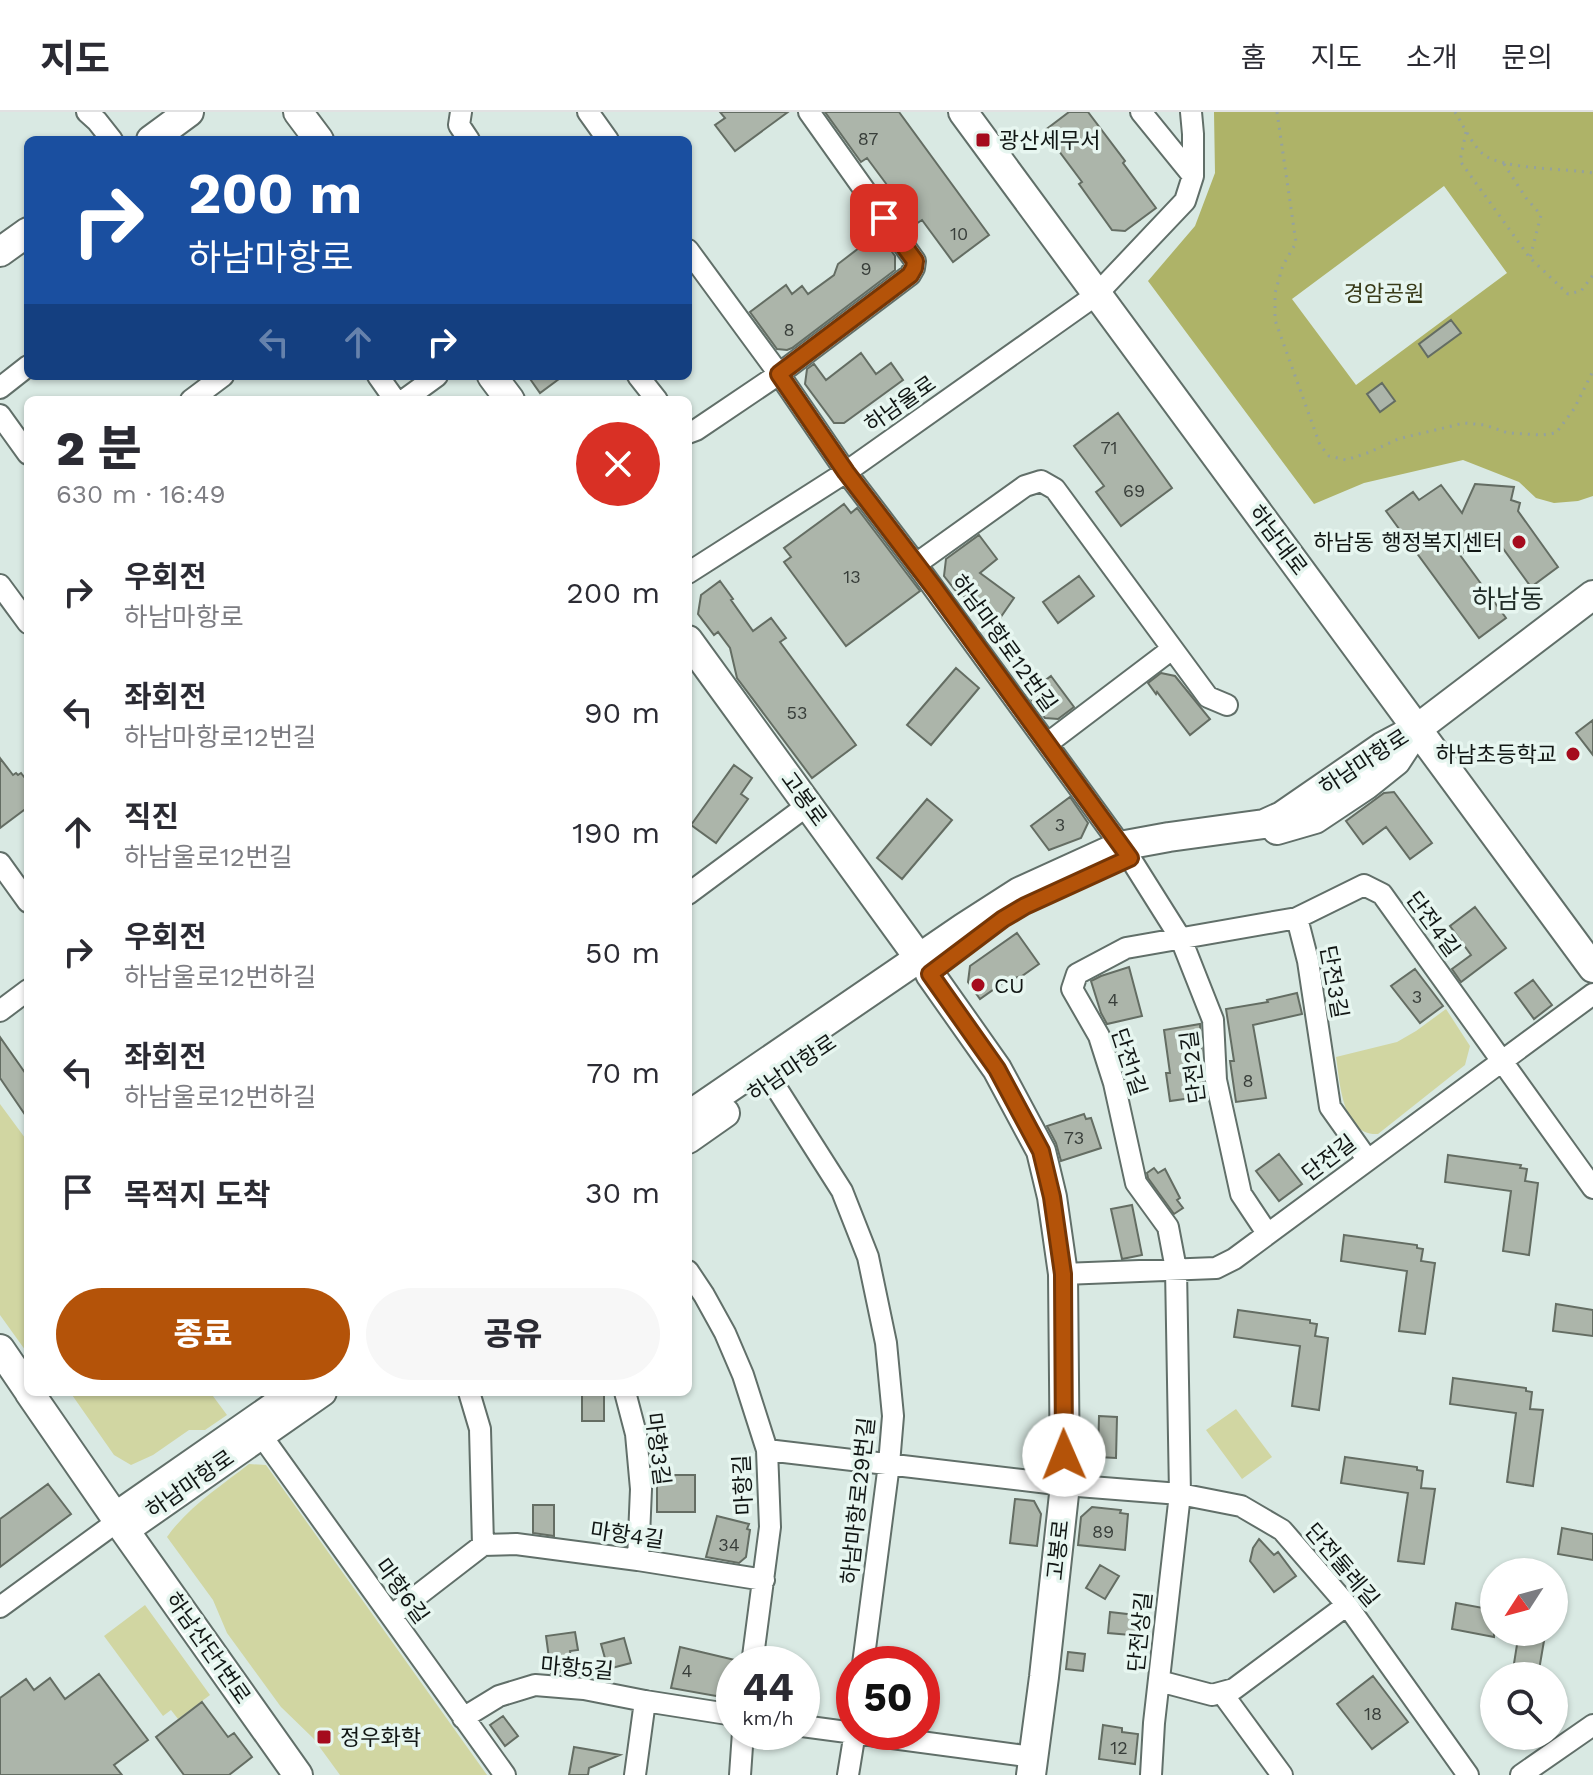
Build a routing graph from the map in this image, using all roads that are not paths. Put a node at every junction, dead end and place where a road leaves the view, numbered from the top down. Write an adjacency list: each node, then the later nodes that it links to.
1 (87, 112): 10 (street)
2 (189, 112): 11 (street)
3 (298, 112): 12 (street)
4 (461, 112): 13 (street)
5 (588, 112): 14 (street)
6 (809, 112): 21 (street)
7 (963, 112): 19 (street, 하남대로)
8 (1141, 112): 15 (street)
9 (1191, 112): 15 (street)
10 (109, 136)
11 (156, 136)
12 (316, 136)
13 (466, 136)
14 (605, 136)
15 (1193, 176): 19 (street, 하남울로)
16 (24, 235): 17 (street)
17 (0, 252)
18 (692, 255): 21 (street, 하남마항로12번길)
19 (1096, 295): 32 (street, 하남울로); 41 (street, 하남대로)
20 (24, 369): 25 (street)
21 (779, 374): 30 (street); 32 (street, 하남마항로12번길)
22 (218, 380): 26 (street)
23 (432, 380): 27 (street)
24 (641, 380): 28 (street)
25 (0, 388)
26 (196, 396)
27 (410, 396)
28 (654, 396)
29 (0, 415): 31 (street)
30 (692, 432)
31 (24, 448)
32 (846, 472): 33 (street, 하남마항로12번길); 34 (street, 하남울로)
33 (916, 564): 39 (street); 42 (street, 하남마항로12번길)
34 (692, 570)
35 (0, 585): 37 (street)
36 (1593, 595): 41 (street, 하남마항로)
37 (24, 618)
38 (692, 646): 43 (street, 고봉로)
39 (1172, 649): 40 (street); 42 (street)
40 (1227, 705)
41 (1418, 728): 44 (street, 하남마항로); 51 (street, 하남대로)
42 (1048, 743): 44 (street, 하남마항로12번길)
43 (808, 805): 46 (street); 50 (street, 고봉로)
44 (1125, 852): 49 (street, 단전2길); 50 (street, 하남마항로)
45 (0, 863): 47 (street)
46 (692, 891)
47 (24, 896)
48 (1297, 918): 49 (street); 55 (street, 단전4길); 59 (street, 단전3길)
49 (1181, 939): 61 (street, 단전2길); 62 (street, 단전1길)
50 (925, 966): 56 (street, 하남마항로); 57 (street, 하남마항로); 63 (street, 고봉로)
51 (1593, 968)
52 (24, 993): 54 (street)
53 (1593, 994): 55 (street, 단전길)
54 (0, 1011)
55 (1501, 1060): 59 (street, 단전길); 60 (street)
56 (772, 1081): 58 (street, 하남마항로); 74 (street, 하남마항로29번길)
57 (692, 1113)
58 (692, 1136)
59 (1367, 1159): 61 (street, 단전길)
60 (1593, 1188)
61 (1267, 1233): 62 (street, 단전길)
62 (1176, 1269): 63 (street, 단전길); 76 (street, 단전1길)
63 (1063, 1274): 75 (street, 고봉로)
64 (692, 1277): 73 (street, 마항길)
65 (0, 1349): 66 (street, 하남산단1번로)
66 (24, 1384)
67 (32, 1396): 77 (street, 하남산단1번로)
68 (289, 1396): 77 (street, 하남마항로)
69 (316, 1396): 72 (street, 하남마항로)
70 (470, 1396): 78 (street)
71 (626, 1396): 79 (street, 마항3길)
72 (261, 1435): 77 (street, 하남마항로); 83 (street, 마항6길)
73 (767, 1450): 74 (street, 단전둘레길); 80 (street, 마항길)
74 (889, 1464): 75 (street, 단전둘레길); 85 (street, 하남마항로29번길)
75 (1065, 1485): 76 (street, 단전둘레길); 95 (street, 고봉로)
76 (1180, 1494): 81 (street, 단전둘레길); 86 (street, 단전상길)
77 (118, 1521): 82 (street); 96 (street, 하남산단1번로)
78 (483, 1545): 79 (street, 마항4길); 83 (street)
79 (638, 1560): 80 (street, 마항4길)
80 (764, 1580): 84 (street, 마항길)
81 (1347, 1605): 87 (street); 103 (street, 단전둘레길)
82 (0, 1607)
83 (391, 1616): 90 (street, 마항6길)
84 (755, 1646)
85 (865, 1646)
86 (1159, 1681): 87 (street); 101 (street, 단전상길)
87 (1222, 1693): 102 (street)
88 (645, 1701): 89 (street, 마항5길); 90 (street, 마항5길); 98 (street)
89 (716, 1712)
90 (463, 1718): 97 (street, 마항6길)
91 (1593, 1725): 104 (street)
92 (940, 1749): 95 (street)
93 (742, 1750): 99 (street)
94 (852, 1750): 100 (street)
95 (1032, 1766)
96 (298, 1775)
97 (505, 1775)
98 (635, 1775)
99 (740, 1775)
100 (848, 1775)
101 (1151, 1775)
102 (1282, 1775)
103 (1468, 1775)
104 (1521, 1775)

